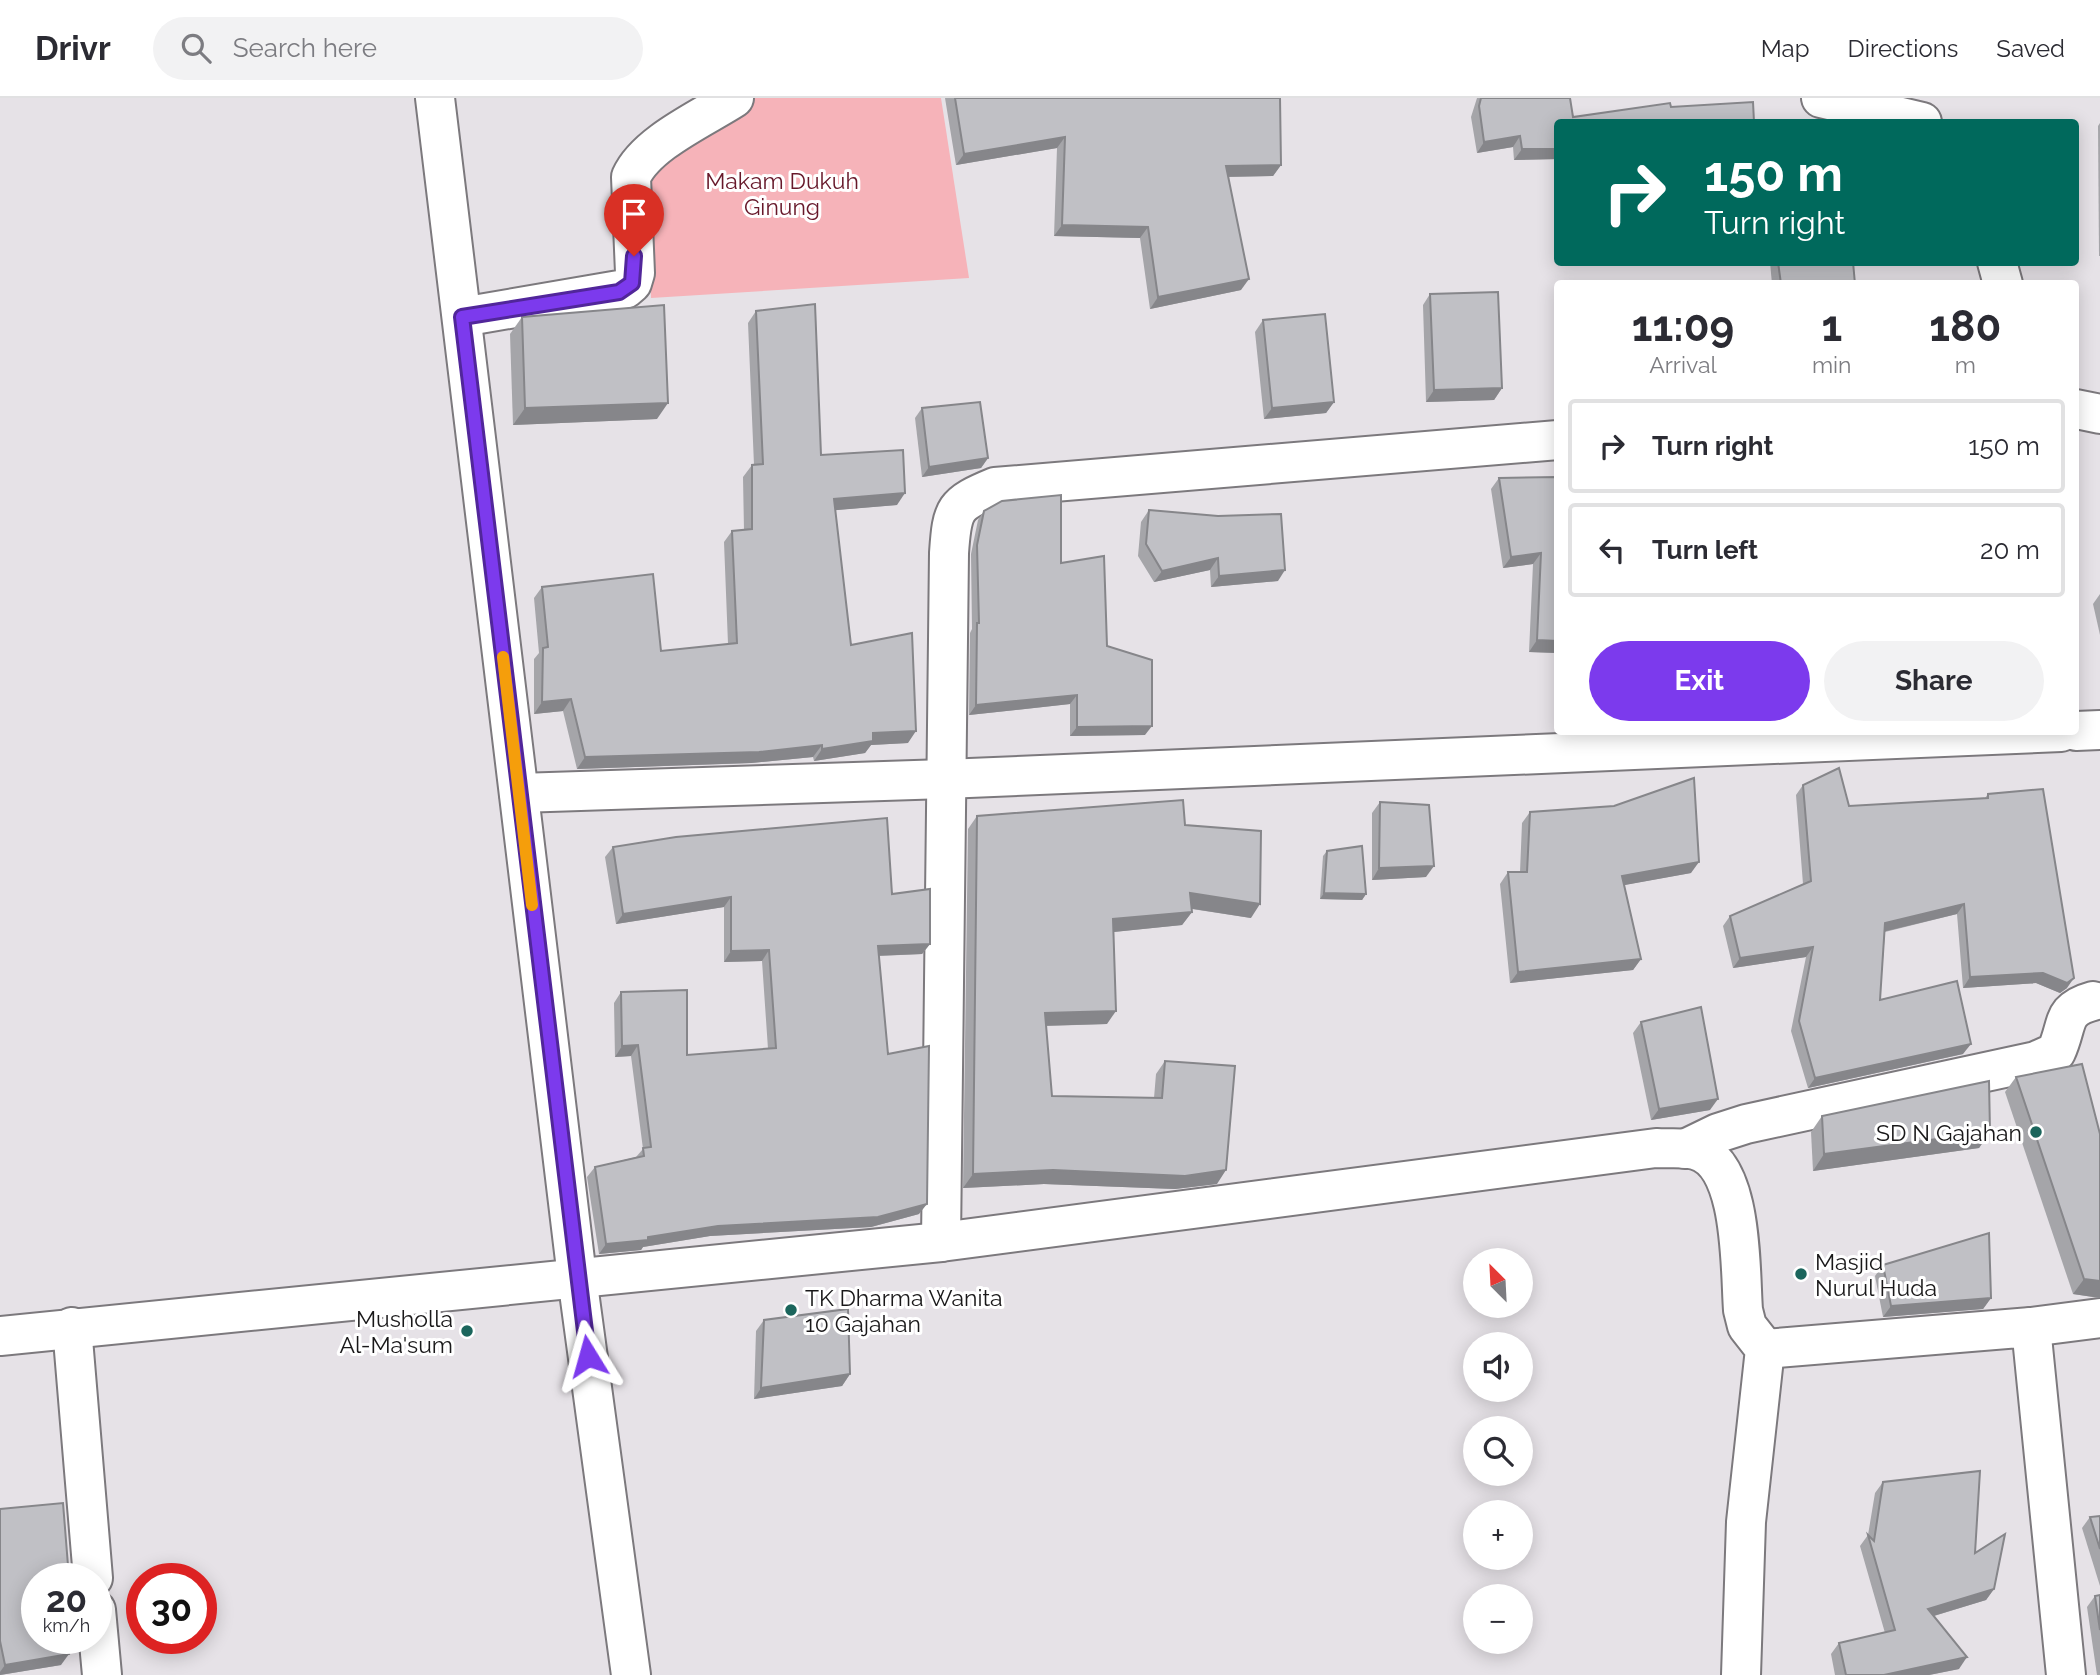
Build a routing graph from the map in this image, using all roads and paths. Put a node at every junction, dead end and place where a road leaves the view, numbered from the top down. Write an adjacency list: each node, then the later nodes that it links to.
1 (435, 98): 5 (street)
2 (734, 98): 5 (street)
3 (1821, 98): 4 (street)
4 (1909, 119)
5 (462, 317): 14 (street)
6 (2079, 410): 7 (street)
7 (2100, 414)
8 (1554, 440): 13 (street)
9 (2100, 730): 10 (street)
10 (2079, 731)
11 (1923, 735): 12 (street)
12 (1740, 739): 13 (street)
13 (945, 779): 14 (street); 17 (street)
14 (519, 793): 18 (street)
15 (2093, 1001): 16 (street)
16 (1685, 1149): 17 (street); 23 (street)
17 (941, 1242): 18 (street)
18 (577, 1277): 21 (street); 27 (street)
19 (2100, 1318): 20 (street)
20 (2031, 1326): 23 (street); 29 (street)
21 (72, 1327): 22 (street); 24 (street)
22 (0, 1336)
23 (1765, 1349): 28 (street)
24 (92, 1563)
25 (100, 1654): 26 (street)
26 (102, 1675)
27 (631, 1675)
28 (1741, 1675)
29 (2066, 1675)

